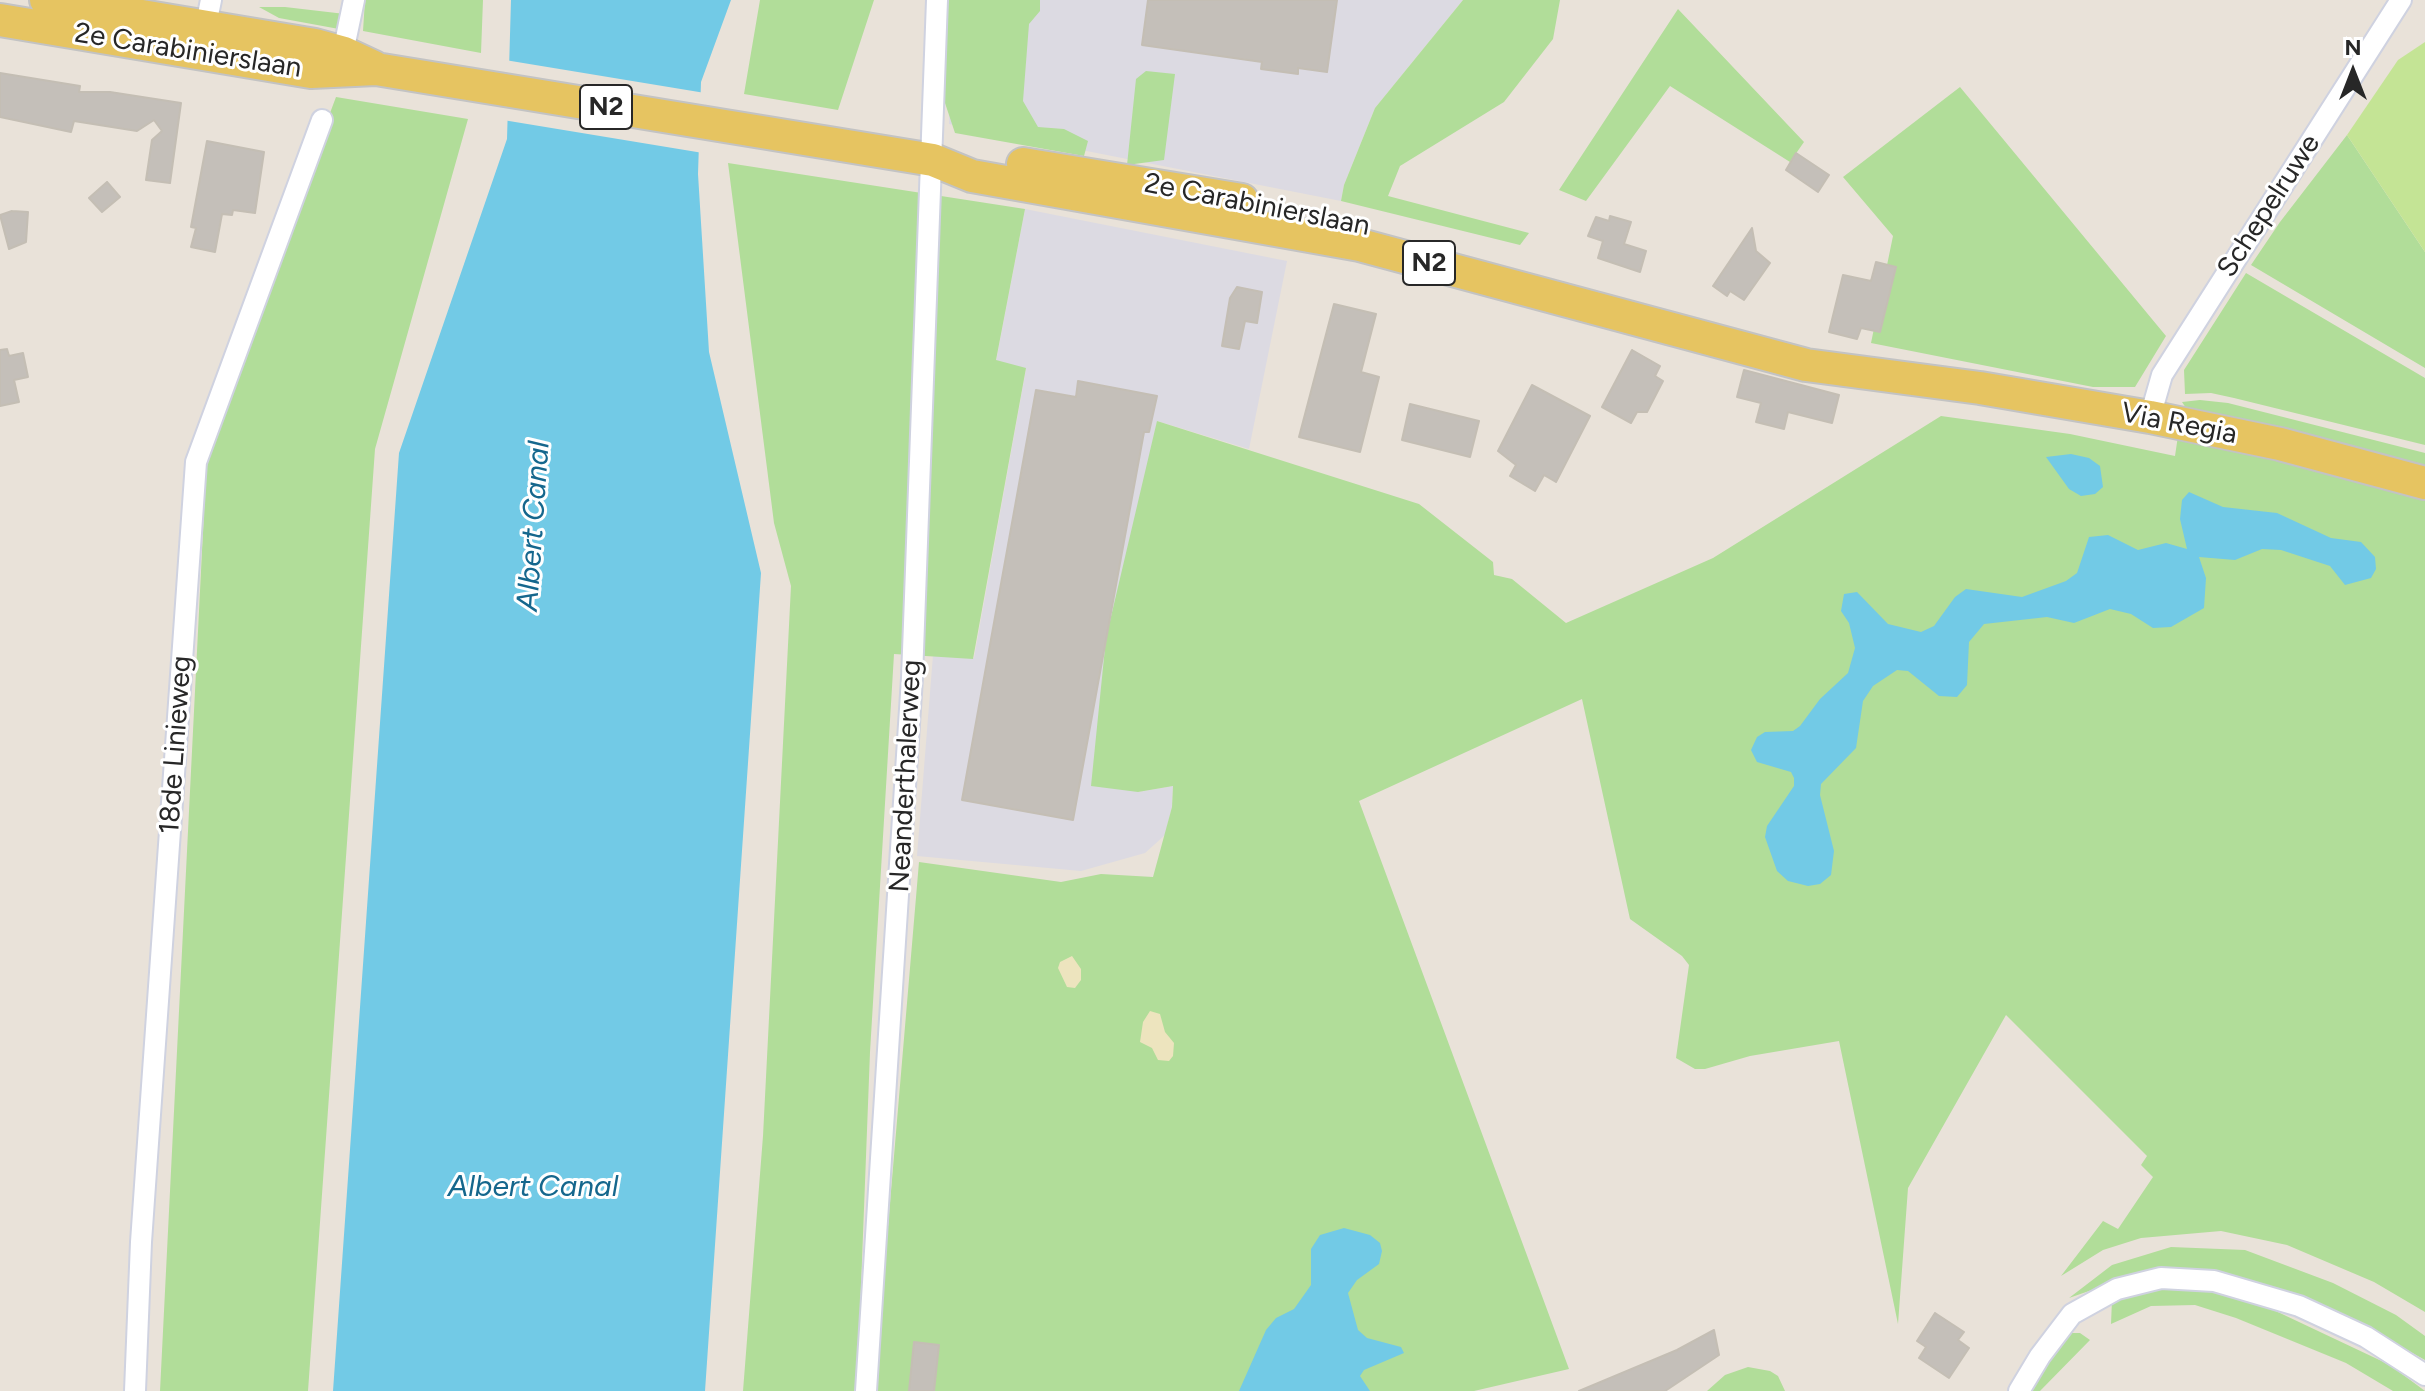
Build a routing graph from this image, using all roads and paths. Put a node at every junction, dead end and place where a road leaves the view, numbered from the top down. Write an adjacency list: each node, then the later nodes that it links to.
1 (46, 0): 6 (main road, 2e Carabinierslaan / N2)
2 (354, 0): 7 (street)
3 (937, 0): 9 (street, Neanderthalerweg)
4 (2401, 0): 11 (street, Schepelruwe)
5 (0, 20): 6 (main road, 2e Carabinierslaan / N2)
6 (206, 27): 7 (main road, 2e Carabinierslaan / N2)
7 (341, 63): 9 (main road, 2e Carabinierslaan / N2)
8 (322, 120): 14 (street, 18de Linieweg)
9 (933, 160): 10 (main road, 2e Carabinierslaan / N2); 15 (street, Neanderthalerweg)
10 (1753, 343): 11 (main road, Via Regia)
11 (2150, 417): 12 (main road, Via Regia)
12 (2425, 483)
13 (2425, 1375): 16 (street)
14 (135, 1391)
15 (866, 1391)
16 (2019, 1391)

